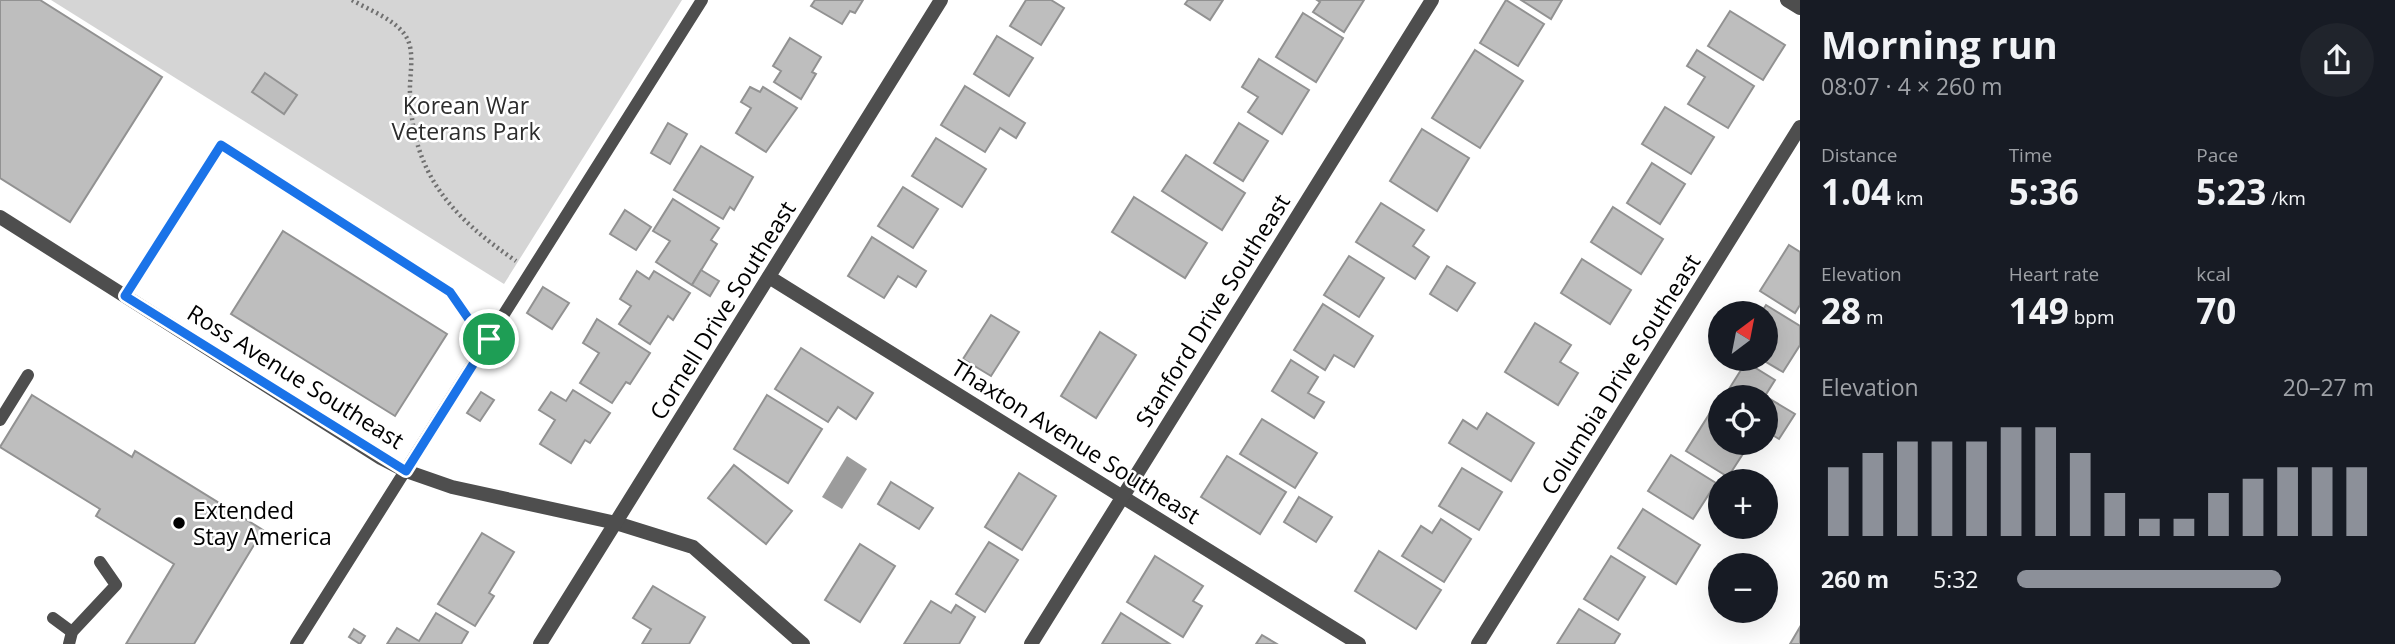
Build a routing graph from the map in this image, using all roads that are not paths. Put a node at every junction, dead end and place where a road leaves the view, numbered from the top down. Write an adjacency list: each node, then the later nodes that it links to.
1 (702, 0): 10 (lane)
2 (941, 0): 8 (street, Cornell Drive Southeast)
3 (1432, 0): 14 (street, Stanford Drive Southeast)
4 (1787, 0): 5 (street)
5 (1800, 8)
6 (1800, 127): 24 (street, Columbia Drive Southeast)
7 (0, 217): 9 (street, Ross Avenue Southeast)
8 (769, 277): 14 (street, Thaxton Avenue Southeast); 15 (street, Cornell Drive Southeast)
9 (125, 296): 10 (lane); 13 (street, Ross Avenue Southeast)
10 (489, 339): 13 (lane)
11 (28, 375): 12 (lane)
12 (0, 420)
13 (406, 471): 15 (street, Ross Avenue Southeast); 19 (lane)
14 (1122, 497): 22 (street, Stanford Drive Southeast); 23 (street, Thaxton Avenue Southeast)
15 (616, 523): 20 (street, Cornell Drive Southeast); 21 (street, Ross Avenue Southeast)
16 (100, 562): 18 (lane)
17 (53, 618): 18 (lane)
18 (70, 638)
19 (296, 644)
20 (540, 644)
21 (803, 644)
22 (1031, 644)
23 (1359, 644)
24 (1478, 644)

